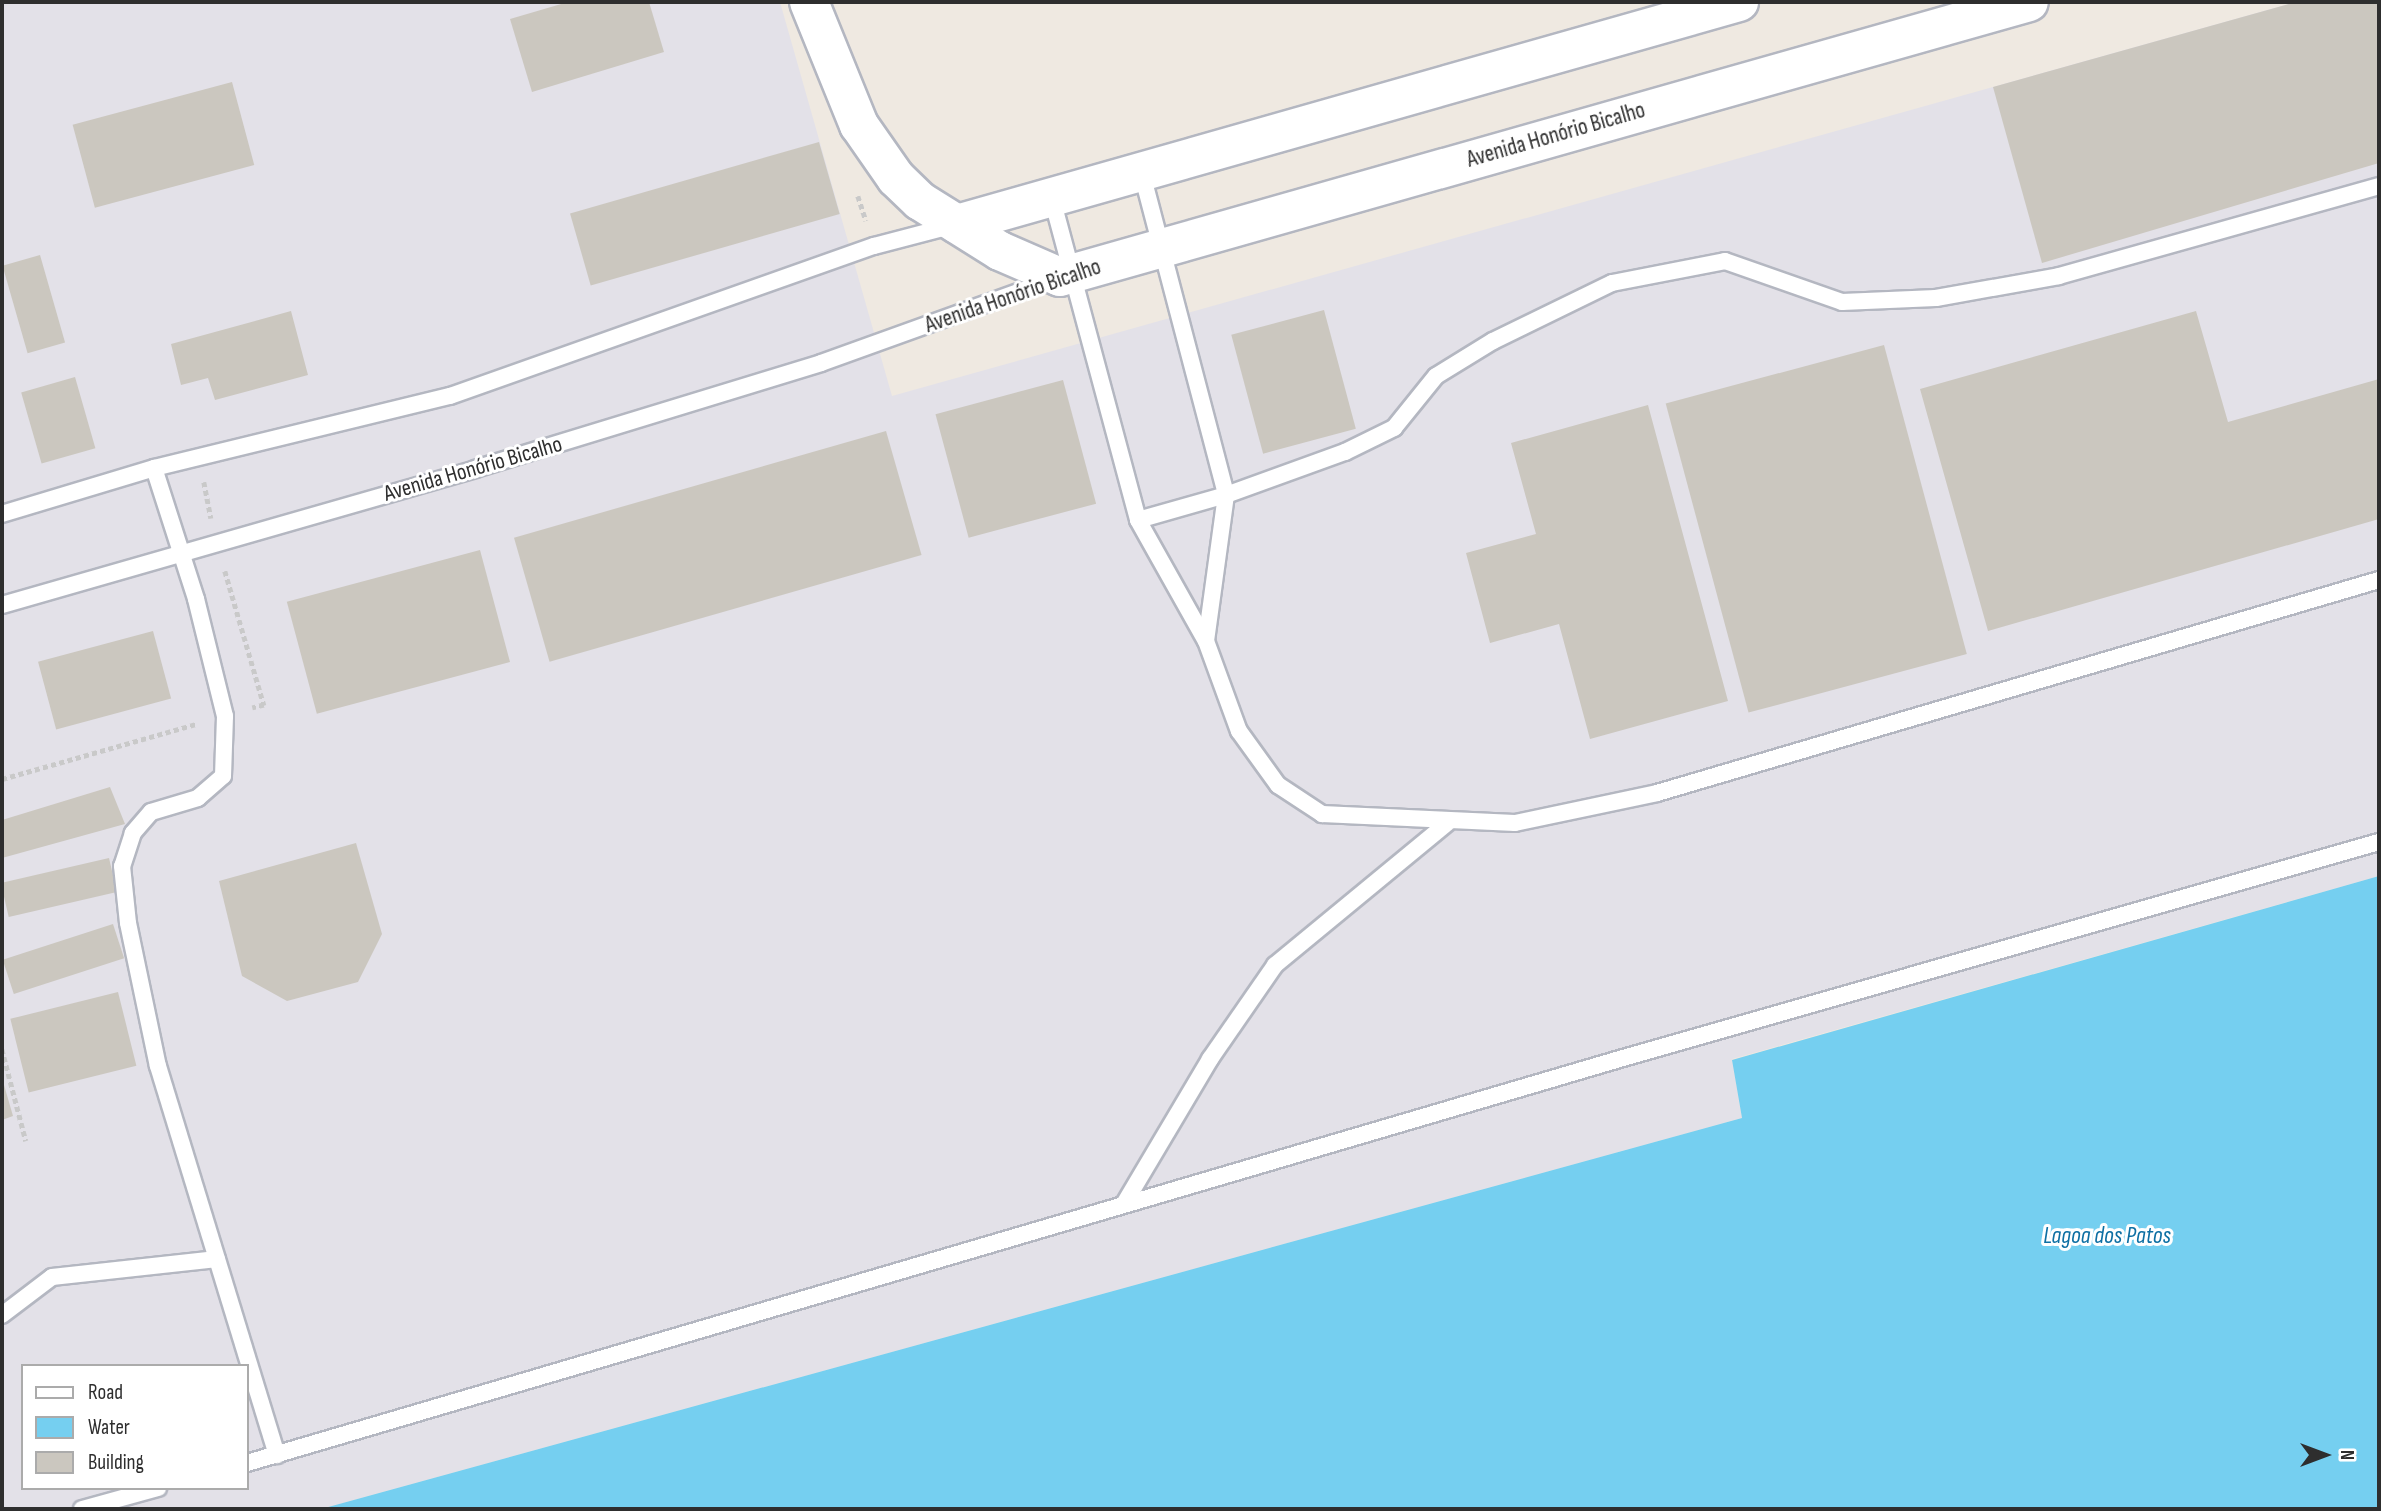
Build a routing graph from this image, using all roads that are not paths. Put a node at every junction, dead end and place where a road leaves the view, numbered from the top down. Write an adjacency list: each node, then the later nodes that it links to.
1 (809, 2): 7 (main road)
2 (1739, 2): 4 (main road)
3 (2029, 2): 8 (main road, Avenida Honório Bicalho)
4 (1141, 170): 6 (main road); 8 (lane)
5 (2379, 186): 11 (lane)
6 (1051, 195): 7 (main road); 9 (lane)
7 (957, 224): 9 (main road); 10 (lane)
8 (1161, 246): 9 (main road, Avenida Honório Bicalho); 11 (lane)
9 (1066, 276): 13 (lane); 14 (lane, Avenida Honório Bicalho)
10 (154, 468): 12 (lane); 14 (lane)
11 (1226, 495): 13 (lane); 17 (lane)
12 (2, 514)
13 (1138, 520): 17 (lane)
14 (179, 555): 16 (lane, Avenida Honório Bicalho); 21 (lane)
15 (2379, 580): 18 (lane)
16 (2, 605)
17 (1206, 641): 18 (lane)
18 (1447, 823): 20 (lane)
19 (2379, 842): 20 (lane)
20 (1124, 1204): 23 (lane)
21 (217, 1259): 22 (lane); 23 (lane)
22 (2, 1315)
23 (277, 1455): 24 (lane)
24 (248, 1464)
25 (151, 1490): 26 (lane)
26 (82, 1509)

